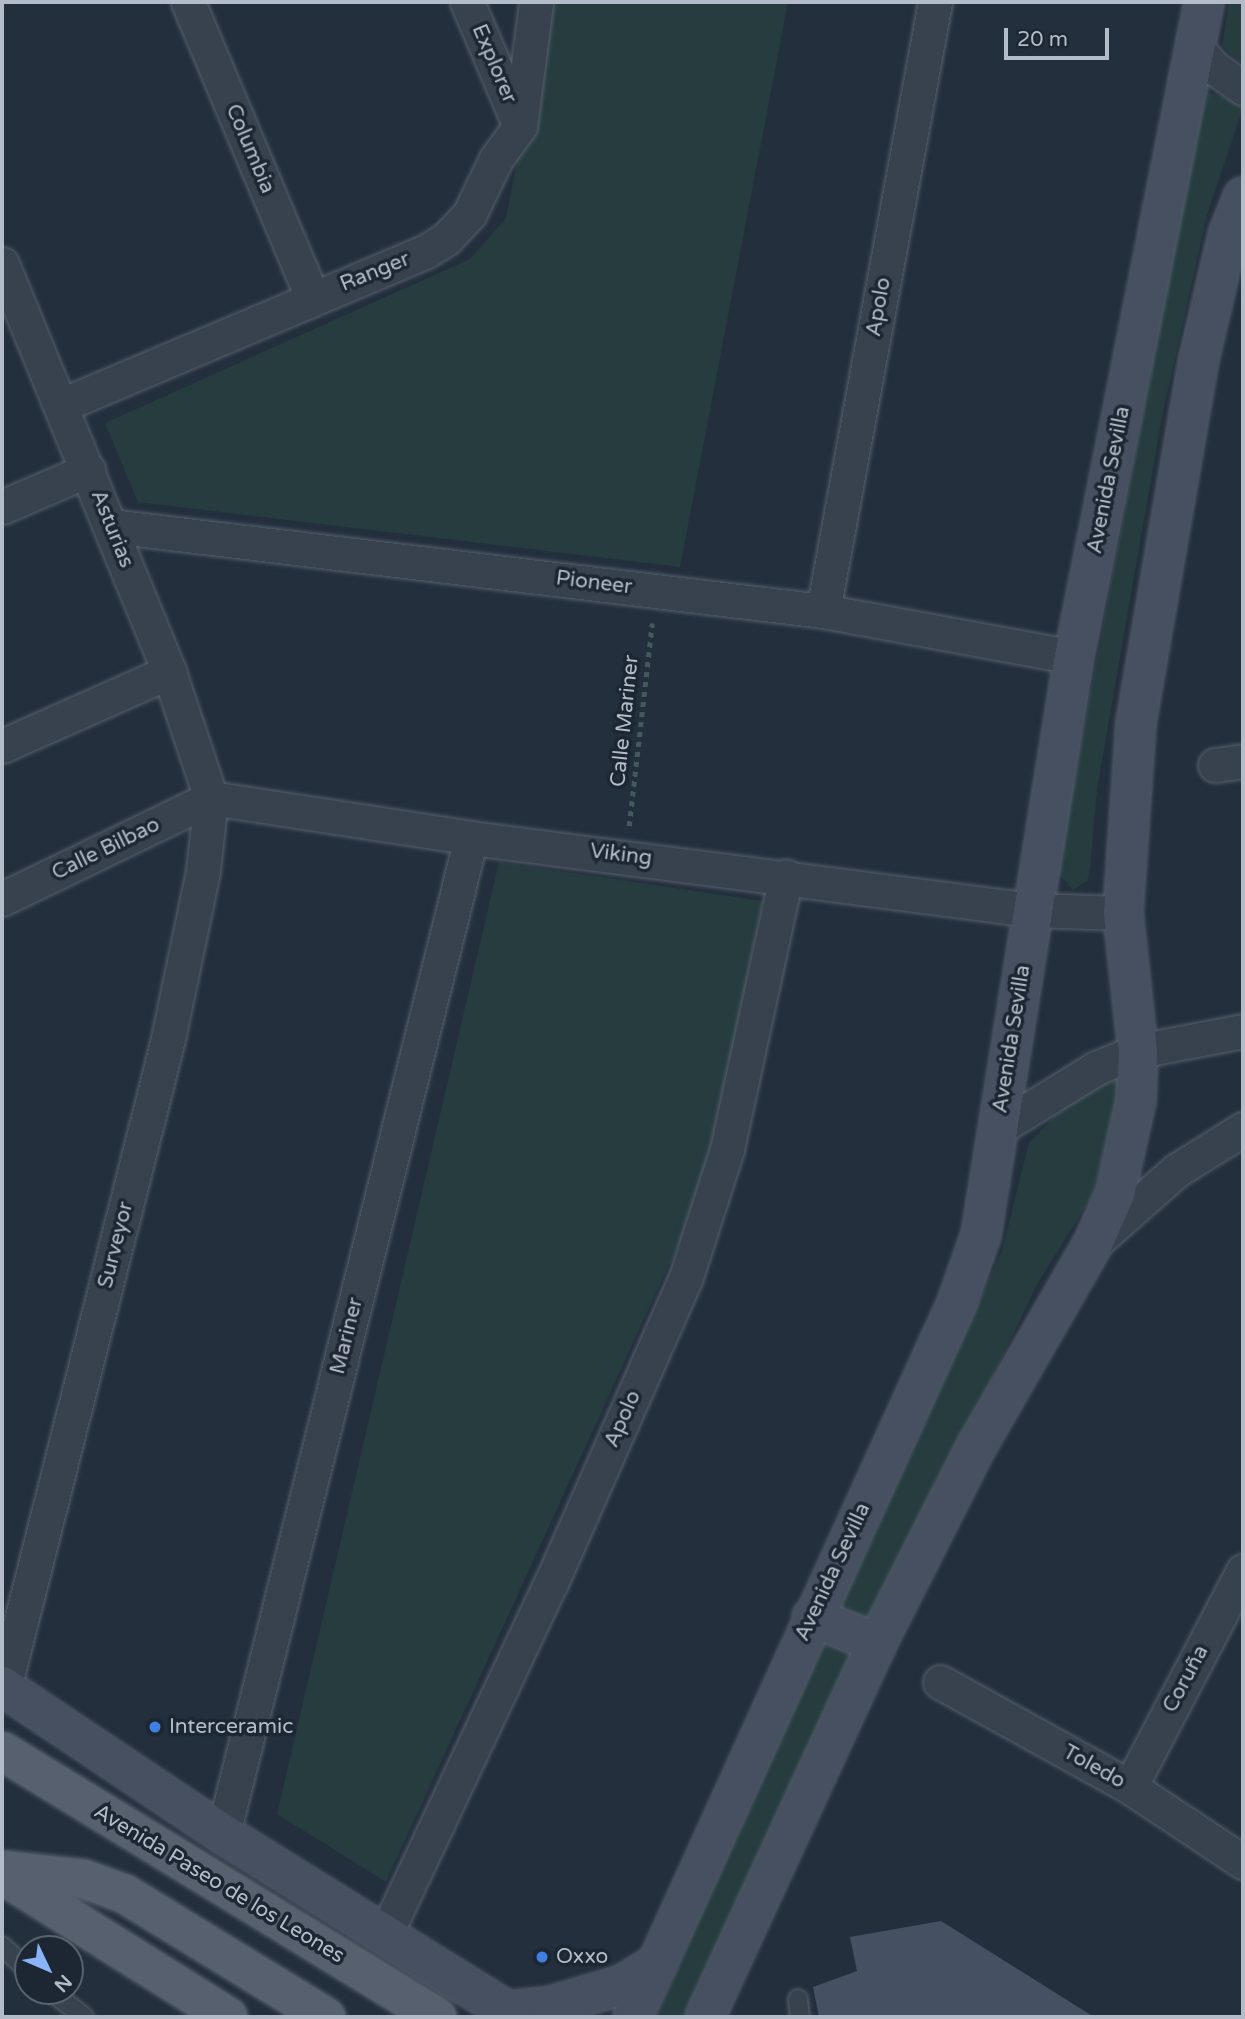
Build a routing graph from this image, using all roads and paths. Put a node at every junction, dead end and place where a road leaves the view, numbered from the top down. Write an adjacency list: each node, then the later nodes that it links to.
1 (188, 2): 11 (street, Columbia)
2 (467, 2): 8 (street, Explorer)
3 (536, 2): 8 (street, Ranger)
4 (935, 2): 18 (street, Apolo)
5 (1204, 2): 6 (street, Avenida Sevilla)
6 (1197, 48): 7 (street); 19 (street, Avenida Sevilla)
7 (1243, 88)
8 (520, 126): 11 (street, Ranger)
9 (1243, 197): 28 (street)
10 (2, 264): 12 (street, Asturias)
11 (313, 297): 13 (street, Ranger)
12 (9, 298): 13 (street, Asturias)
13 (62, 405): 14 (street, Asturias)
14 (89, 470): 15 (street); 16 (street, Asturias)
15 (2, 507)
16 (111, 526): 17 (street, Pioneer); 20 (street, Asturias)
17 (655, 591): 18 (street, Pioneer); 24 (path, Calle Mariner)
18 (823, 611): 19 (street, Pioneer)
19 (1074, 657): 27 (street, Avenida Sevilla)
20 (169, 672): 21 (street); 22 (street, Asturias)
21 (2, 746)
22 (211, 798): 23 (street, Viking); 26 (street, Calle Bilbao); 39 (street, Surveyor)
23 (471, 838): 24 (street, Viking); 42 (street, Mariner)
24 (625, 856): 25 (street, Viking)
25 (786, 876): 27 (street, Viking); 45 (street, Apolo)
26 (2, 899)
27 (1032, 910): 28 (street, Viking); 31 (street, Avenida Sevilla)
28 (1123, 913): 30 (street)
29 (1243, 1031): 30 (street)
30 (1138, 1051): 31 (street); 33 (street)
31 (999, 1128): 35 (street, Avenida Sevilla)
32 (1243, 1129): 33 (street)
33 (1093, 1244): 37 (street)
34 (1243, 1571): 36 (street, Coruña)
35 (812, 1617): 37 (street); 46 (street, Avenida Sevilla)
36 (1229, 1621): 41 (street, Coruña)
37 (877, 1643): 48 (street)
38 (940, 1682): 41 (street, Toledo)
39 (3, 1687): 42 (street)
40 (2, 1751): 53 (main road, Avenida Paseo de los Leones)
41 (1130, 1787): 43 (street, Toledo)
42 (223, 1834): 45 (street)
43 (1243, 1862)
44 (2, 1873): 51 (main road); 52 (main road)
45 (385, 1935): 49 (street)
46 (658, 1963): 49 (street); 54 (street, Avenida Sevilla)
47 (69, 2005): 50 (lane)
48 (715, 2007)
49 (510, 2015)
50 (84, 2017)
51 (228, 2017)
52 (326, 2017)
53 (437, 2017)
54 (633, 2017)

